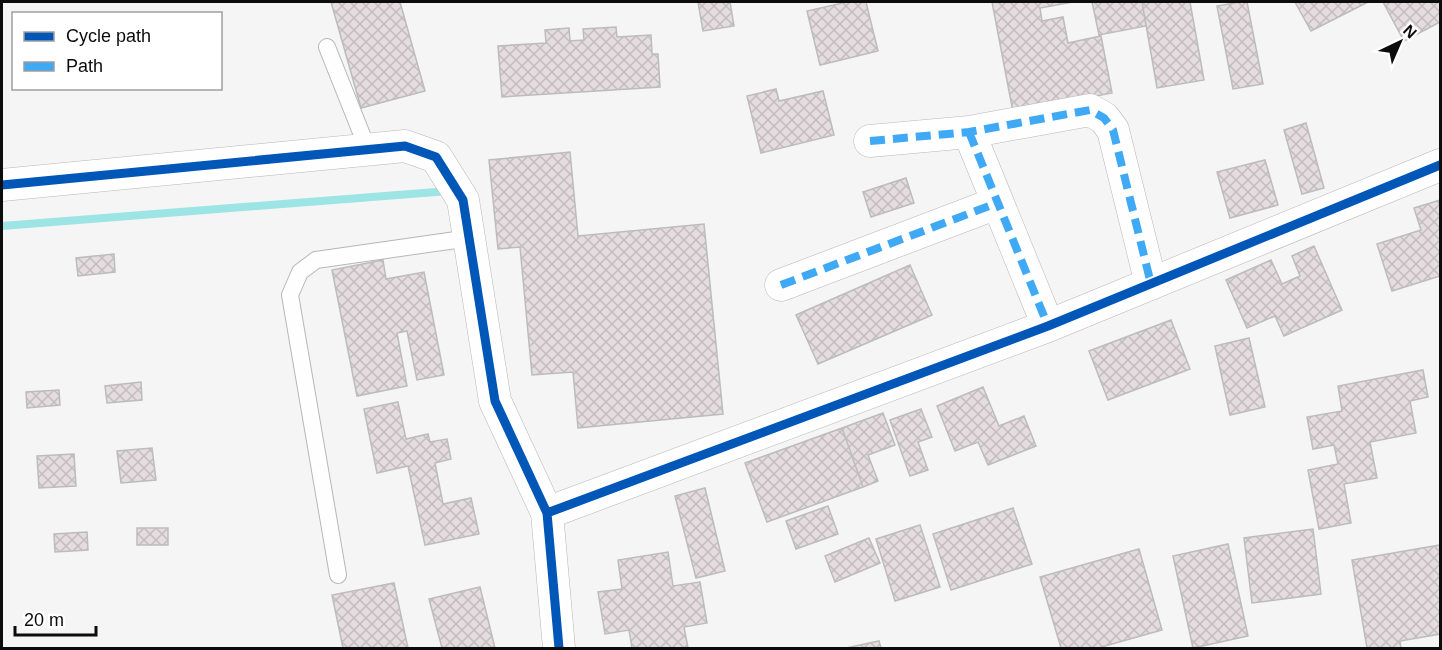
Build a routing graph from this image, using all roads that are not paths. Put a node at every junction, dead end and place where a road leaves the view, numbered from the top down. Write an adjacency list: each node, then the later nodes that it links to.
1 (327, 46): 4 (lane)
2 (969, 132): 3 (street); 7 (street); 9 (street)
3 (870, 141)
4 (368, 150): 6 (street); 8 (street)
5 (1440, 165): 9 (street)
6 (2, 184)
7 (997, 203): 10 (street); 11 (street)
8 (470, 238): 12 (street); 13 (lane)
9 (1151, 284): 11 (street)
10 (781, 285)
11 (1048, 326): 12 (street)
12 (547, 513): 14 (street)
13 (338, 574)
14 (559, 648)

